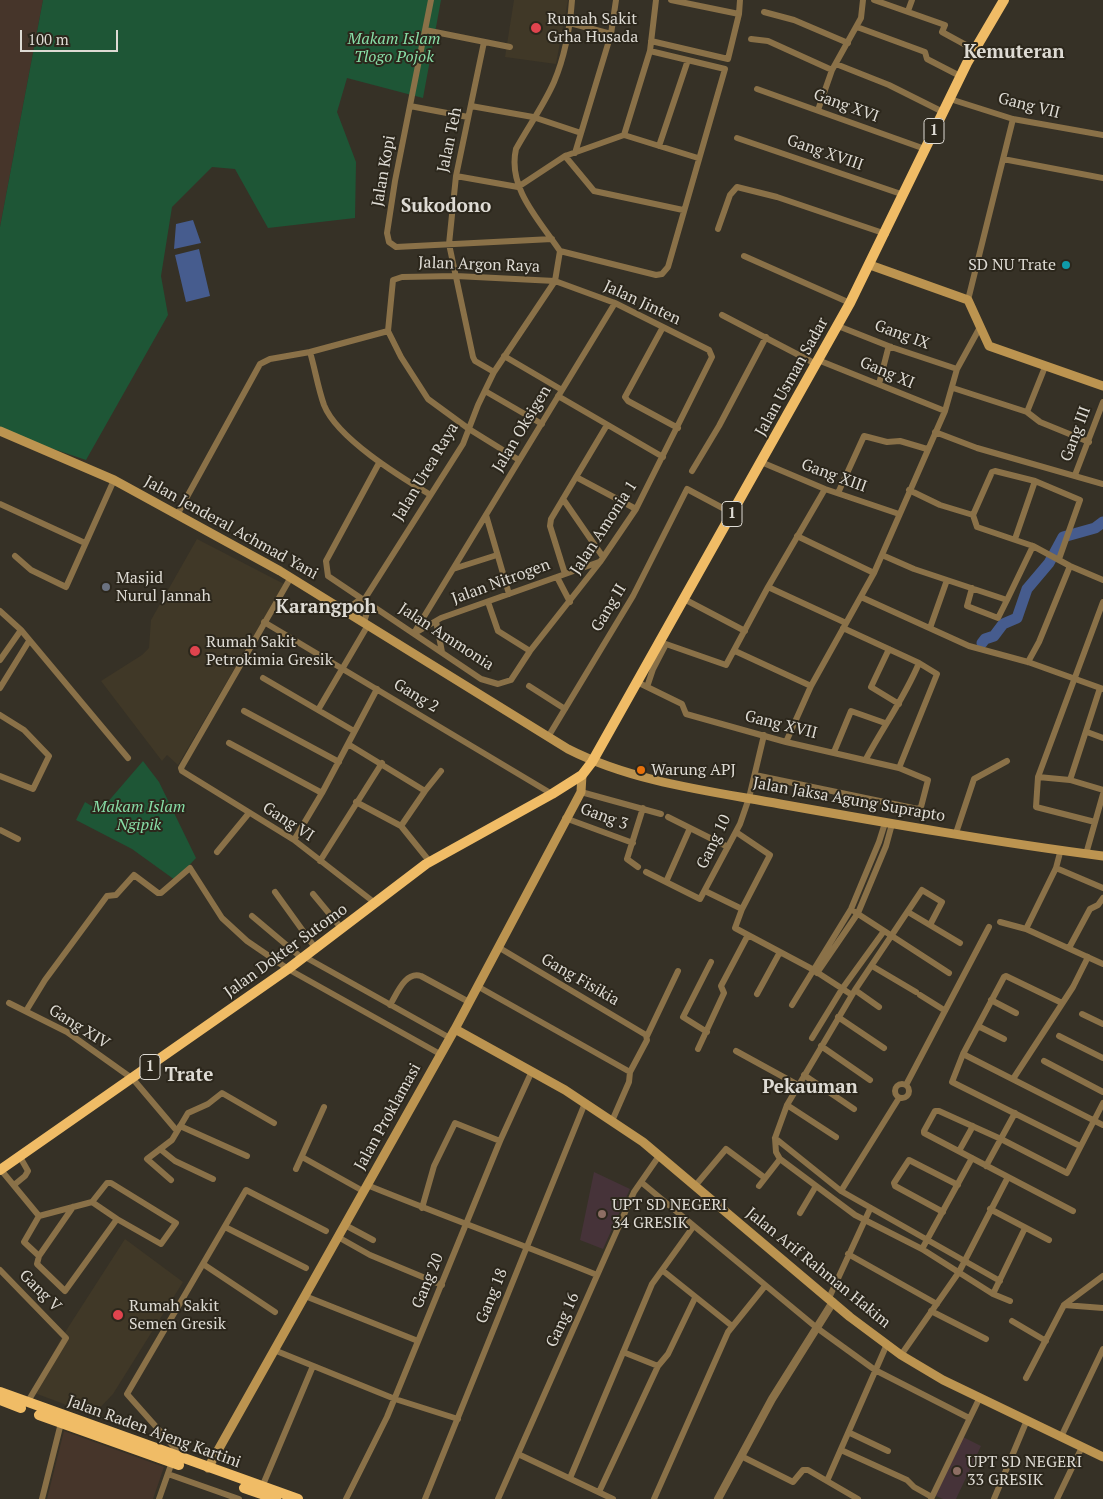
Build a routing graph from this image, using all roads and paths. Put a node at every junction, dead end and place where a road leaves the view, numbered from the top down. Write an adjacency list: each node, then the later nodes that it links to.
1 (431, 0): 16 (street, Jalan Kopi)
2 (572, 0): 14 (street)
3 (616, 0): 17 (street)
4 (656, 0): 19 (street)
5 (671, 0): 13 (street)
6 (740, 0): 13 (street)
7 (863, 0): 15 (street)
8 (874, 0): 11 (street)
9 (912, 0): 11 (street)
10 (1004, 0): 23 (highway, Jalan Usman Sadar / 1)
11 (908, 11): 23 (street)
12 (764, 12): 21 (street)
13 (739, 14): 19 (street)
14 (570, 22): 17 (street); 35 (street)
15 (857, 27): 21 (street); 27 (street)
16 (425, 30): 20 (street); 30 (street, Jalan Kopi)
17 (611, 34): 37 (street)
18 (750, 39): 26 (street)
19 (651, 41): 24 (street)
20 (484, 42): 22 (street); 31 (street, Jalan Teh)
21 (848, 43): 26 (street)
22 (510, 47)
23 (975, 50): 27 (highway, Jalan Usman Sadar / 1)
24 (650, 51): 25 (street); 38 (street)
25 (688, 60): 41 (street); 45 (street)
26 (834, 67): 32 (street); 33 (street)
27 (960, 76): 29 (highway, Jalan Usman Sadar / 1)
28 (757, 89): 32 (street, Gang XVI)
29 (950, 99): 33 (highway, Jalan Usman Sadar / 1); 36 (street, Gang VII)
30 (410, 106): 34 (street); 55 (street, Jalan Kopi)
31 (471, 106): 34 (street, Jalan Teh); 35 (street)
32 (818, 110): 42 (street, Gang XVI)
33 (943, 112): 42 (highway, Jalan Usman Sadar / 1)
34 (468, 117): 47 (street, Jalan Teh)
35 (533, 117): 37 (street); 49 (street)
36 (1013, 119): 39 (street, Gang VII); 46 (street)
37 (581, 133): 43 (street)
38 (624, 135): 41 (street); 43 (street)
39 (1103, 135)
40 (736, 138): 50 (street, Gang XVIII)
41 (659, 146): 45 (street)
42 (925, 149): 50 (highway, Jalan Usman Sadar / 1)
43 (575, 153): 44 (street)
44 (566, 156): 49 (street); 51 (street)
45 (698, 158): 51 (street)
46 (1003, 158): 48 (street); 61 (street)
47 (456, 176): 49 (street); 55 (street, Jalan Teh)
48 (1103, 178)
49 (518, 187): 54 (street)
50 (904, 194): 53 (highway, Jalan Usman Sadar / 1)
51 (683, 210): 56 (street)
52 (718, 229): 53 (street)
53 (886, 234): 58 (highway, Jalan Usman Sadar / 1)
54 (552, 238): 55 (street); 56 (street)
55 (449, 244): 59 (street, Jalan Teh)
56 (560, 251): 60 (street)
57 (744, 256): 63 (street)
58 (870, 265): 61 (main road); 63 (highway, Jalan Usman Sadar / 1)
59 (456, 276): 60 (street, Jalan Argon Raya); 68 (street, Jalan Argon Raya); 77 (street, Jalan Teh)
60 (555, 280): 62 (street, Jalan Jinten); 72 (street, Jalan Urea Raya)
61 (968, 300): 67 (main road)
62 (615, 303): 66 (street, Jalan Jinten); 82 (street, Jalan Oksigen)
63 (850, 304): 65 (highway, Jalan Usman Sadar / 1)
64 (722, 315): 69 (street, Gang XI)
65 (838, 326): 70 (street, Gang IX); 74 (highway, Jalan Usman Sadar / 1)
66 (663, 327): 73 (street, Jalan Jinten); 88 (street)
67 (980, 329): 75 (main road); 76 (street)
68 (388, 331): 71 (street); 89 (street)
69 (766, 337): 74 (street, Gang XI); 98 (street)
70 (890, 348): 76 (street, Gang IX); 78 (street)
71 (310, 352): 97 (street); 113 (street)
72 (504, 356): 77 (street, Jalan Urea Raya); 82 (street)
73 (712, 357): 88 (street, Jalan Amonia 1)
74 (817, 362): 78 (street, Gang XI); 96 (highway, Jalan Usman Sadar / 1)
75 (1045, 367): 79 (main road); 85 (street)
76 (957, 369): 80 (street)
77 (494, 372): 81 (street, Jalan Urea Raya)
78 (879, 384): 84 (street, Gang XI)
79 (1103, 386)
80 (953, 388): 84 (street); 85 (street)
81 (485, 391): 86 (street); 89 (street, Jalan Urea Raya)
82 (560, 393): 86 (street, Jalan Oksigen); 87 (street)
83 (1103, 402): 92 (street, Gang III)
84 (945, 411): 91 (street)
85 (1027, 412): 92 (street)
86 (542, 424): 95 (street, Jalan Oksigen)
87 (607, 425): 94 (street); 100 (street)
88 (678, 428): 94 (street, Jalan Amonia 1)
89 (469, 429): 95 (street); 107 (street, Jalan Urea Raya)
90 (0, 431): 101 (main road, Jalan Jenderal Achmad Yani)
91 (935, 432): 93 (street); 99 (street)
92 (1089, 442): 99 (street, Gang III)
93 (927, 449): 105 (street); 106 (street)
94 (663, 457): 110 (street, Jalan Amonia 1)
95 (519, 460): 115 (street, Jalan Oksigen)
96 (761, 462): 104 (street, Gang XIII); 111 (highway, Jalan Usman Sadar / 1)
97 (379, 463): 107 (street); 138 (street, Jalan Ammonia)
98 (692, 471)
99 (1075, 475): 103 (street)
100 (576, 477): 108 (street); 110 (street)
101 (114, 480): 113 (main road, Jalan Jenderal Achmad Yani); 118 (street)
102 (1035, 481): 114 (street); 117 (street); 123 (street)
103 (1103, 484)
104 (825, 489): 106 (street, Gang XIII); 116 (street)
105 (909, 490): 112 (street); 114 (street)
106 (838, 493): 112 (street, Gang XIII)
107 (429, 494): 138 (street, Jalan Urea Raya)
108 (563, 499): 124 (street); 128 (street)
109 (0, 504): 118 (street)
110 (636, 509): 124 (street, Jalan Amonia 1)
111 (732, 513): 137 (highway, Jalan Usman Sadar / 1); 172 (street, Gang II)
112 (899, 514): 121 (street)
113 (177, 515): 129 (main road, Jalan Jenderal Achmad Yani)
114 (973, 515): 117 (street)
115 (486, 516): 120 (street); 126 (street, Jalan Oksigen)
116 (797, 536): 127 (street); 133 (street)
117 (1015, 539): 119 (street)
118 (86, 543): 122 (street)
119 (1033, 546): 123 (street); 139 (street)
120 (497, 555): 126 (street); 135 (street)
121 (882, 555): 127 (street); 131 (street)
122 (16, 556)
123 (1059, 559): 125 (street)
124 (602, 560): 128 (street, Jalan Nitrogen); 141 (street, Jalan Amonia 1)
125 (1070, 566): 132 (street); 159 (street)
126 (453, 569): 152 (street, Jalan Oksigen)
127 (874, 573): 136 (street)
128 (565, 574): 130 (street, Jalan Nitrogen)
129 (291, 577): 144 (main road, Jalan Jenderal Achmad Yani); 146 (street)
130 (557, 577): 135 (street, Jalan Nitrogen); 141 (street)
131 (947, 580): 134 (street); 149 (street)
132 (1103, 580)
133 (768, 587): 148 (street); 151 (street)
134 (972, 588): 139 (street); 139 (street)
135 (509, 594): 140 (street, Jalan Nitrogen)
136 (861, 597): 148 (street); 149 (street)
137 (684, 599): 151 (street); 164 (highway, Jalan Usman Sadar / 1)
138 (364, 600): 144 (street, Jalan Urea Raya); 147 (street); 152 (street, Jalan Ammonia)
139 (1007, 600)
140 (488, 602): 145 (street, Jalan Nitrogen); 156 (street)
141 (570, 602): 156 (street, Jalan Amonia 1)
142 (1103, 602): 163 (street)
143 (0, 611): 150 (street)
144 (345, 611): 147 (main road, Jalan Jenderal Achmad Yani)
145 (436, 621): 152 (street, Jalan Nitrogen); 157 (street)
146 (264, 622): 161 (street, Gang 2); 208 (street, Gang VI)
147 (366, 624): 161 (street); 180 (main road, Jalan Jenderal Achmad Yani)
148 (845, 625): 154 (street); 166 (street)
149 (930, 628): 159 (street)
150 (21, 630): 153 (street); 158 (street)
151 (745, 631): 155 (street)
152 (414, 633): 157 (street, Jalan Ammonia)
153 (29, 641): 168 (street); 186 (street)
154 (889, 649): 160 (street); 171 (street)
155 (735, 650): 166 (street); 167 (street)
156 (530, 651): 157 (street, Jalan Ammonia)
157 (442, 652)
158 (0, 659)
159 (1028, 662): 163 (street)
160 (919, 663): 171 (street); 192 (street)
161 (343, 669): 170 (street, Gang 2); 173 (street)
162 (263, 678): 173 (street)
163 (1074, 678): 169 (street); 197 (street)
164 (637, 682): 167 (street, Gang XVII); 190 (highway, Jalan Usman Sadar / 1)
165 (529, 686): 172 (street)
166 (811, 686): 182 (street)
167 (647, 687): 179 (street, Gang XVII)
168 (0, 688)
169 (1102, 688): 178 (street)
170 (377, 689): 177 (street); 203 (street, Gang 2)
171 (899, 704): 176 (street)
172 (565, 709): 180 (street, Gang II)
173 (318, 710): 177 (street)
174 (244, 711): 189 (street)
175 (0, 715): 196 (street)
176 (885, 723): 185 (street); 187 (street)
177 (354, 731): 184 (street)
178 (1087, 732): 181 (street); 198 (street)
179 (764, 735): 182 (street, Gang XVII); 195 (street, Gang 10)
180 (548, 737): 190 (main road, Jalan Jenderal Achmad Yani)
181 (1103, 738)
182 (786, 742): 185 (street, Gang XVII)
183 (229, 743): 202 (street)
184 (348, 744): 189 (street); 191 (street)
185 (834, 752): 187 (street, Gang XVII)
186 (128, 758)
187 (866, 760): 192 (street, Gang XVII)
188 (1007, 760): 218 (street)
189 (339, 762): 202 (street)
190 (592, 762): 194 (highway, Jalan Dokter Sutomo / 1); 205 (main road, Jalan Jaksa Agung Suprapto)
191 (382, 764): 199 (street); 206 (street)
192 (899, 768): 195 (street, Gang XVII)
193 (441, 772): 199 (street)
194 (582, 775): 201 (main road, Jalan Proklamasi); 203 (highway, Jalan Dokter Sutomo / 1)
195 (755, 775): 205 (street, Gang 10)
196 (0, 776)
197 (1038, 777): 198 (street); 212 (street)
198 (1070, 780): 200 (street)
199 (425, 790): 214 (street)
200 (1103, 790)
201 (581, 792): 207 (street); 210 (main road, Jalan Proklamasi)
202 (322, 793): 220 (street)
203 (552, 794): 228 (highway, Jalan Dokter Sutomo / 1)
204 (1103, 794): 212 (street)
205 (749, 798): 213 (main road, Jalan Jaksa Agung Suprapto); 217 (street, Gang 10)
206 (356, 802): 214 (street); 227 (street)
207 (644, 808): 209 (street); 221 (street)
208 (248, 813): 220 (street, Gang VI); 224 (street)
209 (661, 814)
210 (566, 818): 221 (street, Gang 3); 253 (main road, Jalan Proklamasi)
211 (668, 818): 215 (street)
212 (1094, 822): 225 (street)
213 (888, 823): 218 (main road, Jalan Jaksa Agung Suprapto); 240 (street); 242 (street)
214 (401, 826): 228 (street)
215 (690, 828): 222 (street); 232 (street)
216 (0, 830): 219 (street)
217 (736, 832): 222 (street, Gang 10); 239 (street)
218 (956, 833): 223 (main road, Jalan Jaksa Agung Suprapto)
219 (18, 839)
220 (294, 840): 227 (street, Gang VI)
221 (633, 842): 229 (street)
222 (728, 847): 234 (street, Gang 10)
223 (1061, 849): 225 (main road, Jalan Jaksa Agung Suprapto); 230 (street)
224 (217, 852)
225 (1086, 854): 226 (main road, Jalan Jaksa Agung Suprapto)
226 (1103, 856)
227 (320, 861): 238 (street, Gang VI)
228 (430, 862): 238 (highway, Jalan Dokter Sutomo / 1)
229 (638, 867)
230 (1056, 868): 233 (street); 248 (street)
231 (646, 872): 232 (street, Gang 10)
232 (666, 882): 234 (street, Gang 10)
233 (1103, 888)
234 (706, 891): 239 (street)
235 (274, 892): 255 (street)
236 (313, 894): 247 (street)
237 (1103, 898): 254 (street)
238 (375, 904): 247 (highway, Jalan Dokter Sutomo / 1)
239 (742, 909): 250 (street)
240 (851, 909): 242 (street); 263 (street)
241 (908, 912): 245 (street); 245 (street); 251 (street)
242 (858, 914): 249 (street); 263 (street)
243 (252, 916): 258 (street)
244 (1000, 922): 248 (street)
245 (930, 925): 252 (street)
246 (989, 927): 277 (street)
247 (342, 929): 255 (highway, Jalan Dokter Sutomo / 1)
248 (1026, 929): 254 (street)
249 (884, 931): 251 (street); 267 (street)
250 (748, 935): 256 (street); 285 (street)
251 (892, 936): 261 (street); 265 (street)
252 (960, 943)
253 (498, 947): 266 (main road, Jalan Proklamasi); 287 (street, Gang Fisikia)
254 (1069, 948): 257 (street)
255 (316, 949): 258 (highway, Jalan Dokter Sutomo / 1)
256 (780, 952): 263 (street); 269 (street)
257 (1088, 957): 260 (street); 273 (street)
258 (304, 958): 262 (highway, Jalan Dokter Sutomo / 1); 274 (street)
259 (711, 962): 285 (street)
260 (1103, 964)
261 (872, 966): 268 (street); 277 (street)
262 (288, 969): 278 (street); 295 (street); 302 (highway, Jalan Dokter Sutomo / 1)
263 (815, 971): 267 (street); 275 (street)
264 (678, 972): 287 (street)
265 (949, 973)
266 (477, 986): 271 (main road, Jalan Proklamasi); 300 (street)
267 (842, 989): 268 (street); 289 (street)
268 (853, 993): 276 (street); 281 (street)
269 (757, 994)
270 (991, 1000): 273 (street); 279 (street); 283 (street)
271 (469, 1002): 274 (street); 284 (main road, Jalan Proklamasi)
272 (9, 1003): 278 (street, Gang XIV)
273 (1062, 1003): 303 (street)
274 (390, 1005): 288 (street)
275 (792, 1005)
276 (879, 1008)
277 (944, 1010): 347 (street)
278 (26, 1011): 302 (street, Gang XIV)
279 (1016, 1013)
280 (1082, 1014): 282 (street)
281 (838, 1018): 291 (street); 292 (street)
282 (1103, 1024)
283 (978, 1026): 290 (street); 296 (street)
284 (455, 1029): 288 (main road, Jalan Proklamasi); 299 (main road, Jalan Arif Rahman Hakim)
285 (707, 1032): 293 (street)
286 (1059, 1036): 297 (street)
287 (647, 1037): 300 (street)
288 (450, 1038): 295 (main road, Jalan Proklamasi)
289 (812, 1038)
290 (1004, 1039)
291 (820, 1046): 301 (street); 304 (street)
292 (884, 1048)
293 (698, 1049)
294 (736, 1051): 305 (street)
295 (440, 1054): 346 (main road, Jalan Proklamasi)
296 (963, 1054): 303 (street); 312 (street)
297 (1103, 1058)
298 (1044, 1061): 306 (street)
299 (532, 1071): 307 (main road, Jalan Arif Rahman Hakim); 322 (street, Gang 20)
300 (630, 1072): 314 (street)
301 (804, 1075): 305 (street); 311 (street)
302 (133, 1079): 318 (street, Gang XIV); 329 (highway, Jalan Dokter Sutomo / 1)
303 (1013, 1079): 313 (street)
304 (870, 1080)
305 (798, 1085): 309 (street)
306 (1103, 1092)
307 (585, 1103): 314 (main road, Jalan Arif Rahman Hakim); 372 (street, Gang 18)
308 (1103, 1103): 313 (street)
309 (787, 1104): 319 (street); 320 (street)
310 (324, 1107): 327 (street)
311 (854, 1109)
312 (1015, 1113): 321 (street); 323 (street)
313 (1094, 1120): 316 (street); 323 (street)
314 (612, 1121): 328 (main road, Jalan Arif Rahman Hakim)
315 (274, 1123): 318 (street)
316 (1103, 1125)
317 (973, 1126): 321 (street); 325 (street); 325 (street)
318 (179, 1129): 324 (street); 326 (street)
319 (836, 1137)
320 (775, 1138): 331 (street); 345 (street)
321 (1001, 1139): 323 (street); 332 (street)
322 (500, 1141): 352 (street); 363 (street, Gang 20)
323 (1080, 1146)
324 (160, 1149): 337 (street); 338 (street)
325 (959, 1152): 330 (street)
326 (247, 1156)
327 (302, 1156): 333 (street); 346 (street)
328 (659, 1156): 339 (street, Gang 16); 342 (main road, Jalan Arif Rahman Hakim)
329 (20, 1157): 334 (highway, Jalan Dokter Sutomo / 1); 340 (street)
330 (972, 1158): 332 (street); 341 (street)
331 (780, 1160): 336 (street); 344 (street)
332 (986, 1166): 335 (street)
333 (296, 1169)
334 (0, 1170): 340 (street)
335 (1008, 1177): 355 (street); 356 (street)
336 (765, 1178): 342 (street); 343 (street)
337 (213, 1179)
338 (171, 1180)
339 (641, 1182): 365 (street); 382 (street, Gang 16)
340 (14, 1185): 359 (street)
341 (958, 1185): 357 (street); 357 (street)
342 (695, 1186): 390 (main road, Jalan Arif Rahman Hakim)
343 (759, 1186)
344 (816, 1186): 348 (street); 358 (street)
345 (834, 1186): 347 (street); 348 (street)
346 (365, 1188): 352 (street); 362 (main road, Jalan Proklamasi)
347 (841, 1191): 349 (street)
348 (828, 1195): 354 (street)
349 (852, 1198): 353 (street); 354 (street)
350 (92, 1202): 351 (street); 360 (street); 360 (street)
351 (74, 1207): 359 (street); 375 (street)
352 (422, 1208): 363 (street)
353 (870, 1209): 361 (street); 369 (street)
354 (847, 1210): 361 (street)
355 (990, 1210): 366 (street); 376 (street)
356 (1074, 1211)
357 (943, 1212): 369 (street)
358 (800, 1213)
359 (39, 1216): 375 (street)
360 (117, 1219): 375 (street)
361 (864, 1220): 373 (street); 374 (street)
362 (345, 1225): 368 (main road, Jalan Proklamasi); 370 (street)
363 (466, 1225): 372 (street); 385 (street, Gang 20)
364 (225, 1227): 367 (street); 377 (street); 378 (street)
365 (692, 1227): 380 (street); 386 (street)
366 (1025, 1228): 371 (street); 384 (street)
367 (326, 1231)
368 (338, 1237): 385 (street); 388 (main road, Jalan Proklamasi)
369 (928, 1239): 373 (street); 376 (street)
370 (373, 1240)
371 (1048, 1240)
372 (527, 1246): 382 (street); 418 (street, Gang 18)
373 (922, 1250): 381 (street)
374 (848, 1254): 390 (street); 392 (street)
375 (39, 1256)
376 (964, 1259): 381 (street); 384 (street)
377 (203, 1264): 395 (street); 429 (street)
378 (306, 1268)
379 (0, 1270): 416 (street, Gang V)
380 (662, 1270): 389 (street); 406 (street)
381 (959, 1272): 387 (street); 392 (street)
382 (597, 1275): 426 (street, Gang 16)
383 (1103, 1276): 393 (street)
384 (1000, 1281): 387 (street)
385 (442, 1285): 401 (street, Gang 20)
386 (765, 1286): 398 (street); 399 (street)
387 (993, 1294): 391 (street)
388 (305, 1296): 401 (street); 405 (main road, Jalan Proklamasi)
389 (695, 1298): 398 (street); 409 (street)
390 (831, 1300): 399 (street); 403 (main road, Jalan Arif Rahman Hakim)
391 (1010, 1300)
392 (937, 1304): 396 (street)
393 (1064, 1306): 394 (street); 402 (street)
394 (1103, 1308)
395 (275, 1312)
396 (931, 1312): 400 (street); 407 (street)
397 (1012, 1321): 402 (street)
398 (732, 1326): 447 (street)
399 (817, 1328): 410 (street); 427 (street)
400 (986, 1339)
401 (418, 1341): 414 (street, Gang 20)
402 (1046, 1341): 411 (street)
403 (887, 1344): 407 (main road, Jalan Arif Rahman Hakim); 410 (street)
404 (1103, 1349): 422 (street)
405 (274, 1350): 408 (street); 431 (main road, Jalan Proklamasi)
406 (623, 1352): 409 (street); 433 (street)
407 (901, 1355): 413 (main road, Jalan Arif Rahman Hakim)
408 (313, 1366): 414 (street); 435 (street)
409 (658, 1366): 436 (street)
410 (875, 1370): 417 (street); 421 (street)
411 (1026, 1378)
412 (0, 1392): 416 (highway, Jalan Raden Ajeng Kartini)
413 (980, 1397): 417 (street); 419 (main road, Jalan Arif Rahman Hakim)
414 (395, 1399): 418 (street); 443 (street, Gang 20)
415 (0, 1400): 420 (highway, Jalan Raden Ajeng Kartini)
416 (28, 1403): 429 (highway, Jalan Raden Ajeng Kartini)
417 (969, 1418): 437 (street)
418 (458, 1419): 444 (street, Gang 18)
419 (1027, 1420): 422 (main road, Jalan Arif Rahman Hakim); 450 (street)
420 (61, 1423): 430 (highway, Jalan Raden Ajeng Kartini); 438 (street)
421 (850, 1433): 424 (street); 425 (street)
422 (1061, 1437): 423 (main road, Jalan Arif Rahman Hakim)
423 (1082, 1447): 428 (main road, Jalan Arif Rahman Hakim); 451 (street)
424 (841, 1450): 434 (street); 437 (street)
425 (888, 1451)
426 (518, 1454): 433 (street); 445 (street, Gang 16)
427 (741, 1456): 434 (street); 448 (street)
428 (1103, 1457)
429 (186, 1460): 431 (highway, Jalan Raden Ajeng Kartini)
430 (172, 1462): 432 (street); 441 (highway, Jalan Raden Ajeng Kartini)
431 (208, 1468): 435 (highway, Jalan Raden Ajeng Kartini)
432 (168, 1474): 439 (street); 440 (street)
433 (570, 1478): 436 (street)
434 (827, 1481): 449 (street)
435 (262, 1487): 442 (highway, Jalan Raden Ajeng Kartini)
436 (599, 1492): 446 (street)
437 (932, 1498)
438 (42, 1499)
439 (159, 1499)
440 (239, 1499)
441 (276, 1499)
442 (298, 1499)
443 (346, 1499)
444 (425, 1499)
445 (498, 1499)
446 (613, 1499)
447 (654, 1499)
448 (718, 1499)
449 (858, 1499)
450 (994, 1499)
451 (1057, 1499)

